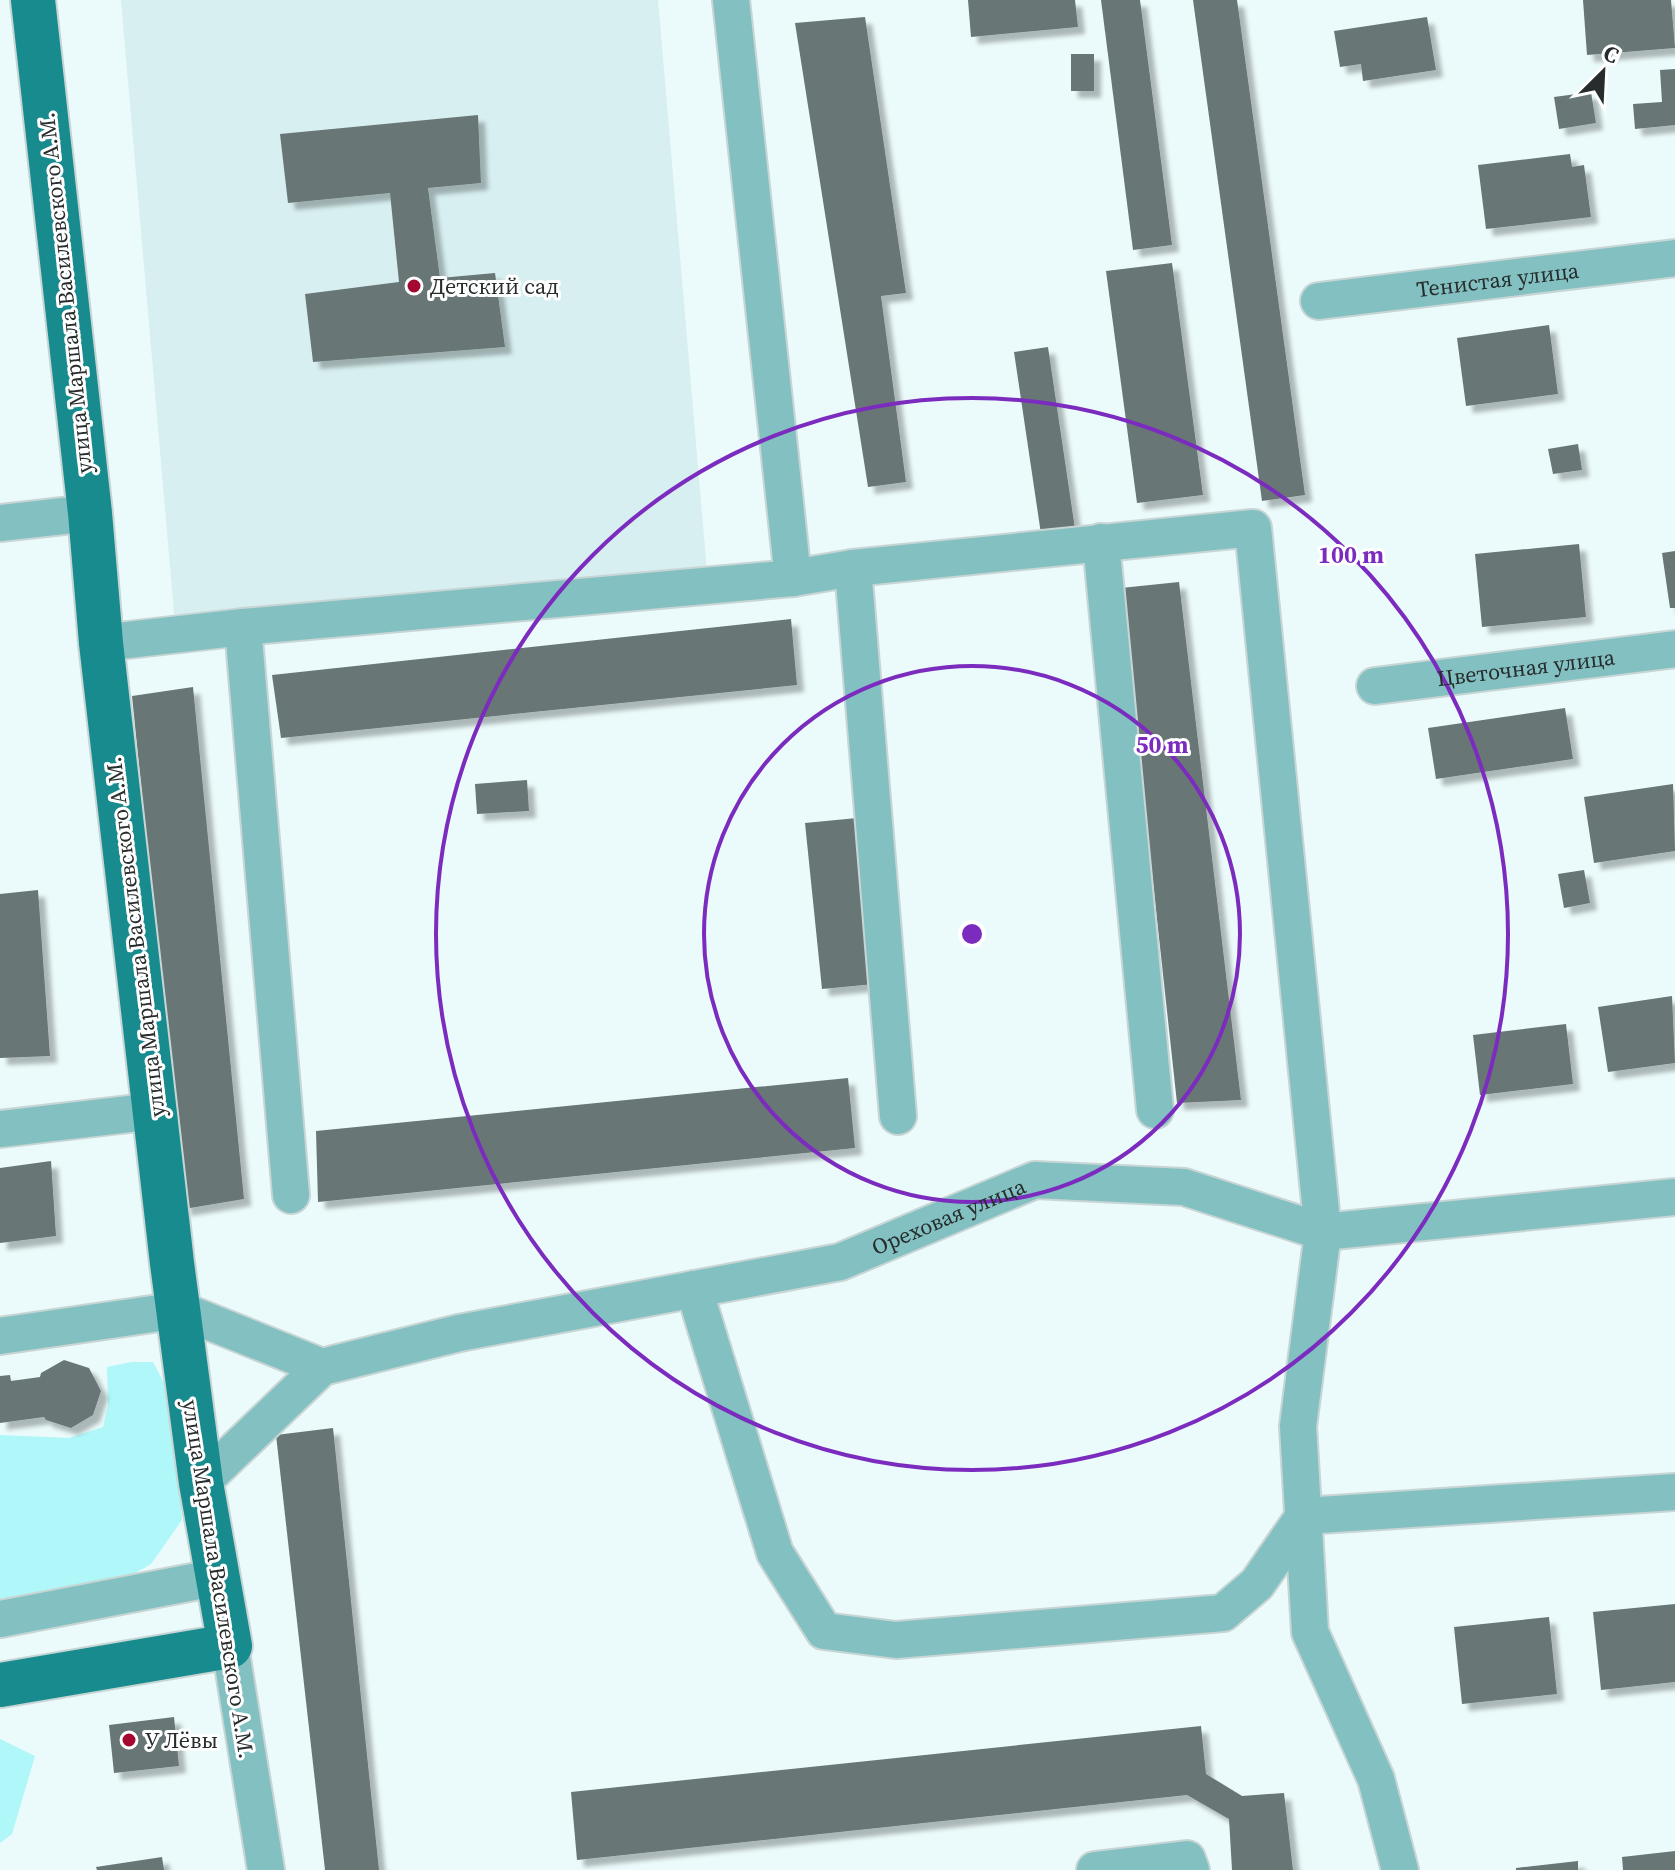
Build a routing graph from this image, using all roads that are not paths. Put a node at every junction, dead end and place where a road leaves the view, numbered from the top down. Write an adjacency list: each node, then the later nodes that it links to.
1 (33, 0): 5 (main road, улица Маршала Василевского А.М.)
2 (731, 0): 9 (street)
3 (1675, 258): 4 (street, Тенистая улица)
4 (1319, 301)
5 (90, 513): 6 (street); 11 (main road, улица Маршала Василевского А.М.)
6 (0, 523)
7 (1101, 542): 8 (street); 14 (street); 20 (street)
8 (853, 568): 9 (street); 16 (street)
9 (793, 578): 10 (street)
10 (243, 627): 11 (street); 18 (street)
11 (101, 643): 15 (main road, улица Маршала Василевского А.М.)
12 (1675, 649): 13 (street, Цветочная улица)
13 (1375, 686)
14 (1155, 1110)
15 (155, 1111): 17 (street); 22 (main road, улица Маршала Василевского А.М.)
16 (898, 1116)
17 (0, 1129)
18 (291, 1195)
19 (1675, 1197): 20 (street, Ореховая улица)
20 (1323, 1232): 21 (street, Ореховая улица); 27 (street)
21 (694, 1289): 24 (street, Ореховая улица); 27 (street)
22 (180, 1310): 23 (street); 24 (street); 25 (main road, улица Маршала Василевского А.М.)
23 (0, 1336)
24 (322, 1367): 25 (street, Ореховая улица)
25 (201, 1483): 28 (main road, улица Маршала Василевского А.М.)
26 (1675, 1492): 27 (street)
27 (1304, 1516): 35 (street)
28 (219, 1577): 29 (street); 30 (main road, улица Маршала Василевского А.М.)
29 (0, 1619)
30 (230, 1646): 31 (main road); 32 (street, улица Маршала Василевского А.М.)
31 (0, 1685)
32 (266, 1870)
33 (1095, 1870): 34 (street)
34 (1191, 1870)
35 (1400, 1870)

